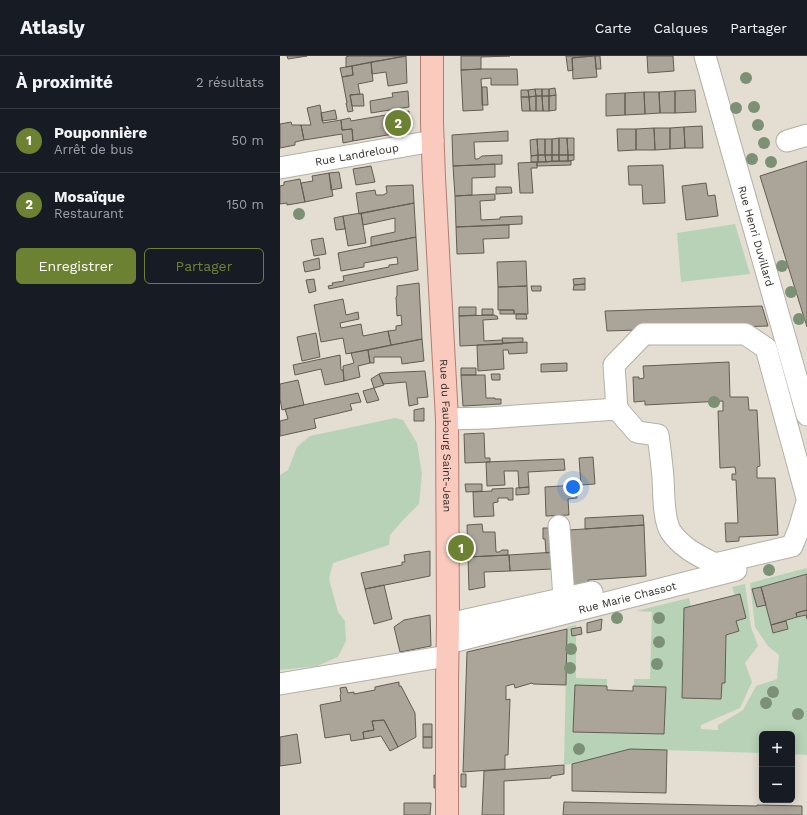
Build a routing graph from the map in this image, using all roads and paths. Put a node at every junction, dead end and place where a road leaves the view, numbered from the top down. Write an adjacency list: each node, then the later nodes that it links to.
1 (424, 56): 5 (main road)
2 (432, 56): 5 (main road, Rue du Faubourg Saint-Jean)
3 (705, 56): 9 (street, Rue Henri Duvillard)
4 (807, 135): 6 (street)
5 (433, 141): 7 (street, Rue Landreloup); 10 (main road, Rue du Faubourg Saint-Jean)
6 (787, 141)
7 (280, 168)
8 (617, 409): 10 (street); 11 (street); 12 (street)
9 (807, 415)
10 (447, 419): 17 (main road, Rue du Faubourg Saint-Jean)
11 (807, 498)
12 (807, 502)
13 (559, 526): 16 (street)
14 (807, 550): 17 (street, Rue Marie Chassot)
15 (644, 579): 16 (street)
16 (564, 598): 17 (street)
17 (448, 641): 18 (street); 19 (main road, Rue du Faubourg Saint-Jean)
18 (280, 684)
19 (447, 815)

